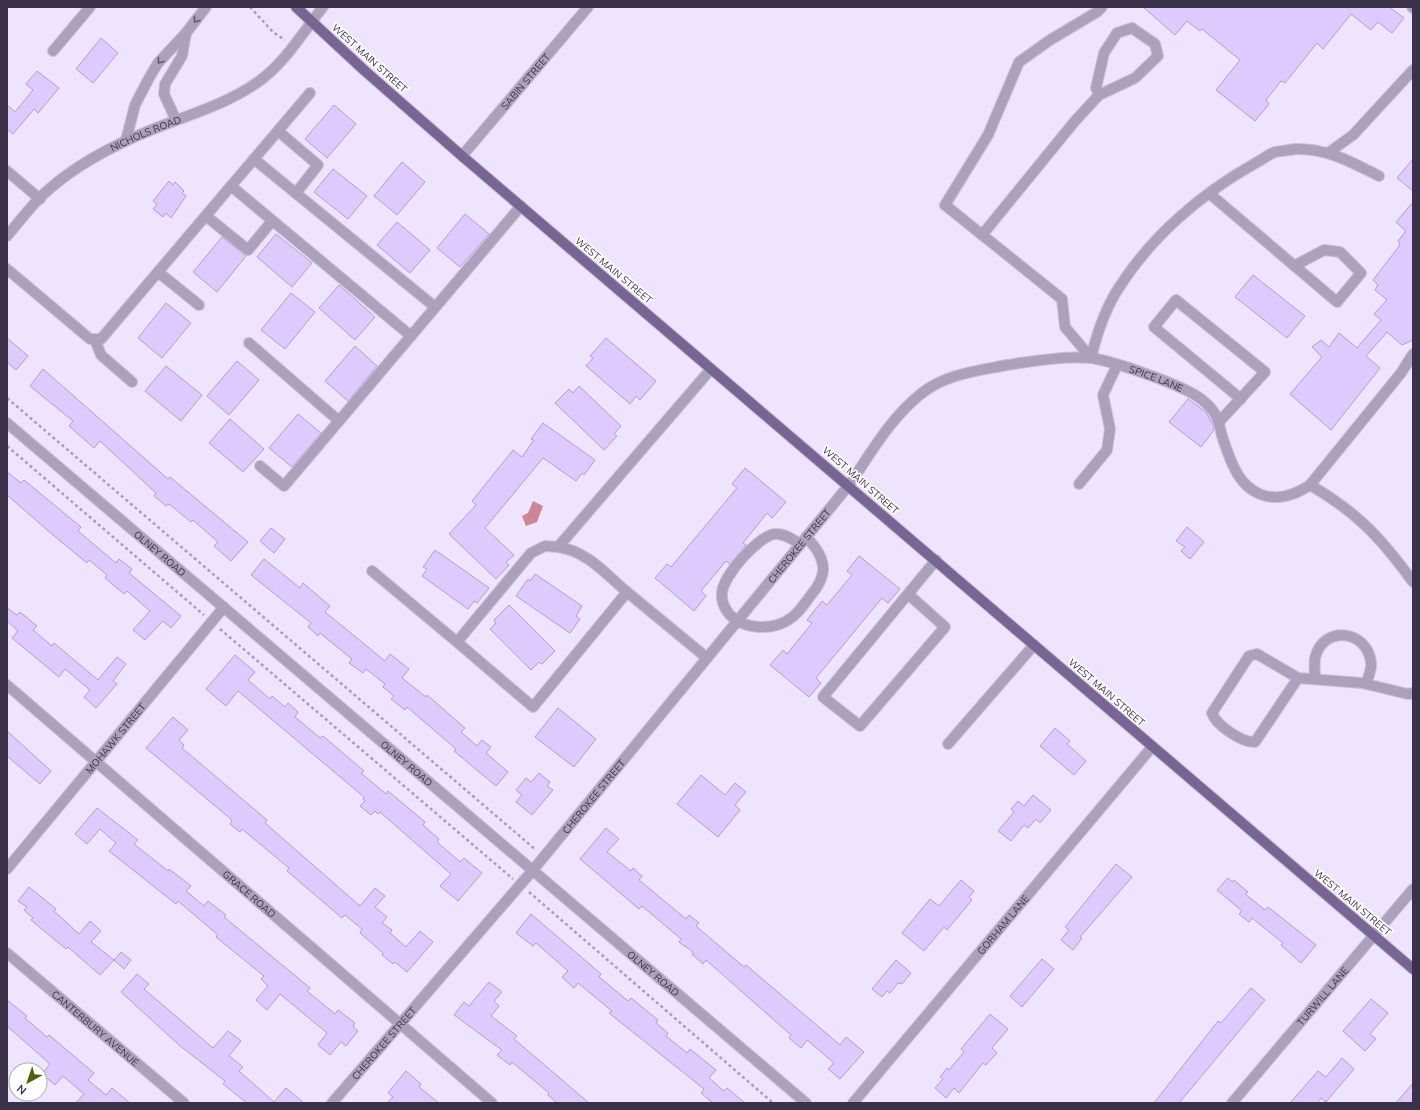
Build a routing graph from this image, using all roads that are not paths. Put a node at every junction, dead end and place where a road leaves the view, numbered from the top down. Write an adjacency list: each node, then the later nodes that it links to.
1 (90, 7): 9 (street)
2 (206, 7): 8 (street, one-way to 8)
3 (296, 7): 7 (main road, WEST MAIN STREET)
4 (323, 7): 7 (street, NICHOLS ROAD)
5 (588, 7): 17 (street, SABIN STREET)
6 (1102, 7): 28 (street)
7 (311, 22): 13 (street, NICHOLS ROAD); 17 (main road, WEST MAIN STREET)
8 (186, 33): 13 (street); 15 (street, one-way to 15)
9 (53, 51)
10 (1413, 70): 16 (street)
11 (310, 93): 14 (street)
12 (1099, 95): 12 (street); 28 (street)
13 (176, 120): 15 (street, NICHOLS ROAD)
14 (278, 131): 18 (street); 22 (street)
15 (126, 140): 24 (street, NICHOLS ROAD)
16 (1328, 153): 20 (street); 23 (street)
17 (462, 156): 25 (main road, WEST MAIN STREET)
18 (254, 159): 21 (street); 22 (street)
19 (7, 171): 24 (street)
20 (1379, 176)
21 (231, 186): 26 (street); 27 (street)
22 (296, 193): 34 (street)
23 (1210, 194): 30 (street); 39 (street)
24 (40, 199): 29 (street, NICHOLS ROAD)
25 (520, 206): 34 (street); 41 (main road, WEST MAIN STREET)
26 (206, 216): 27 (street); 32 (street)
27 (272, 221): 35 (street)
28 (982, 235): 39 (street)
29 (7, 236)
30 (1294, 266): 30 (street)
31 (7, 269): 36 (street)
32 (158, 272): 33 (street); 36 (street)
33 (199, 304)
34 (435, 307): 35 (street)
35 (411, 336): 44 (street)
36 (95, 340): 42 (street)
37 (249, 343): 44 (street)
38 (1413, 354): 50 (street)
39 (1091, 358): 40 (street, SPICE LANE); 49 (street, SPICE LANE)
40 (1117, 365): 45 (street, SPICE LANE); 48 (street)
41 (711, 369): 49 (main road, WEST MAIN STREET); 52 (street)
42 (132, 382)
43 (1241, 399): 43 (street); 45 (street)
44 (338, 421): 47 (street)
45 (1219, 422): 50 (street, SPICE LANE)
46 (7, 424): 58 (street, OLNEY ROAD)
47 (260, 466)
48 (1079, 484)
49 (849, 485): 51 (street, CHEROKEE STREET); 53 (main road, WEST MAIN STREET)
50 (1310, 485): 55 (street)
51 (803, 540): 59 (street, CHEROKEE STREET); 59 (street); 59 (street)
52 (558, 548): 56 (street); 60 (street)
53 (936, 560): 57 (street); 61 (main road, WEST MAIN STREET)
54 (372, 571): 60 (street)
55 (1413, 582)
56 (627, 592): 60 (street); 62 (street)
57 (908, 594): 57 (street)
58 (224, 607): 70 (street, MOHAWK STREET); 72 (street, OLNEY ROAD)
59 (736, 622): 62 (street, CHEROKEE STREET)
60 (457, 642)
61 (1034, 645): 68 (street); 69 (main road, WEST MAIN STREET)
62 (707, 658): 72 (street, CHEROKEE STREET)
63 (1298, 678): 63 (street); 64 (street)
64 (1315, 679): 65 (street); 65 (street)
65 (1366, 684): 67 (street)
66 (7, 685): 70 (street, GRACE ROAD)
67 (1413, 693)
68 (948, 744)
69 (1152, 747): 74 (main road, WEST MAIN STREET); 82 (street, GORHAM LANE)
70 (94, 762): 71 (street, MOHAWK STREET); 77 (street, GRACE ROAD)
71 (7, 869)
72 (533, 870): 77 (street, CHEROKEE STREET); 81 (street, OLNEY ROAD)
73 (1413, 889): 74 (street, TURWILL LANE)
74 (1374, 935): 76 (main road, WEST MAIN STREET); 83 (street, TURWILL LANE)
75 (7, 953): 78 (street, CANTERBURY AVENUE)
76 (1413, 969)
77 (399, 1024): 79 (street, CHEROKEE STREET); 80 (street, GRACE ROAD)
78 (184, 1103)
79 (332, 1103)
80 (492, 1103)
81 (806, 1103)
82 (853, 1103)
83 (1232, 1103)

